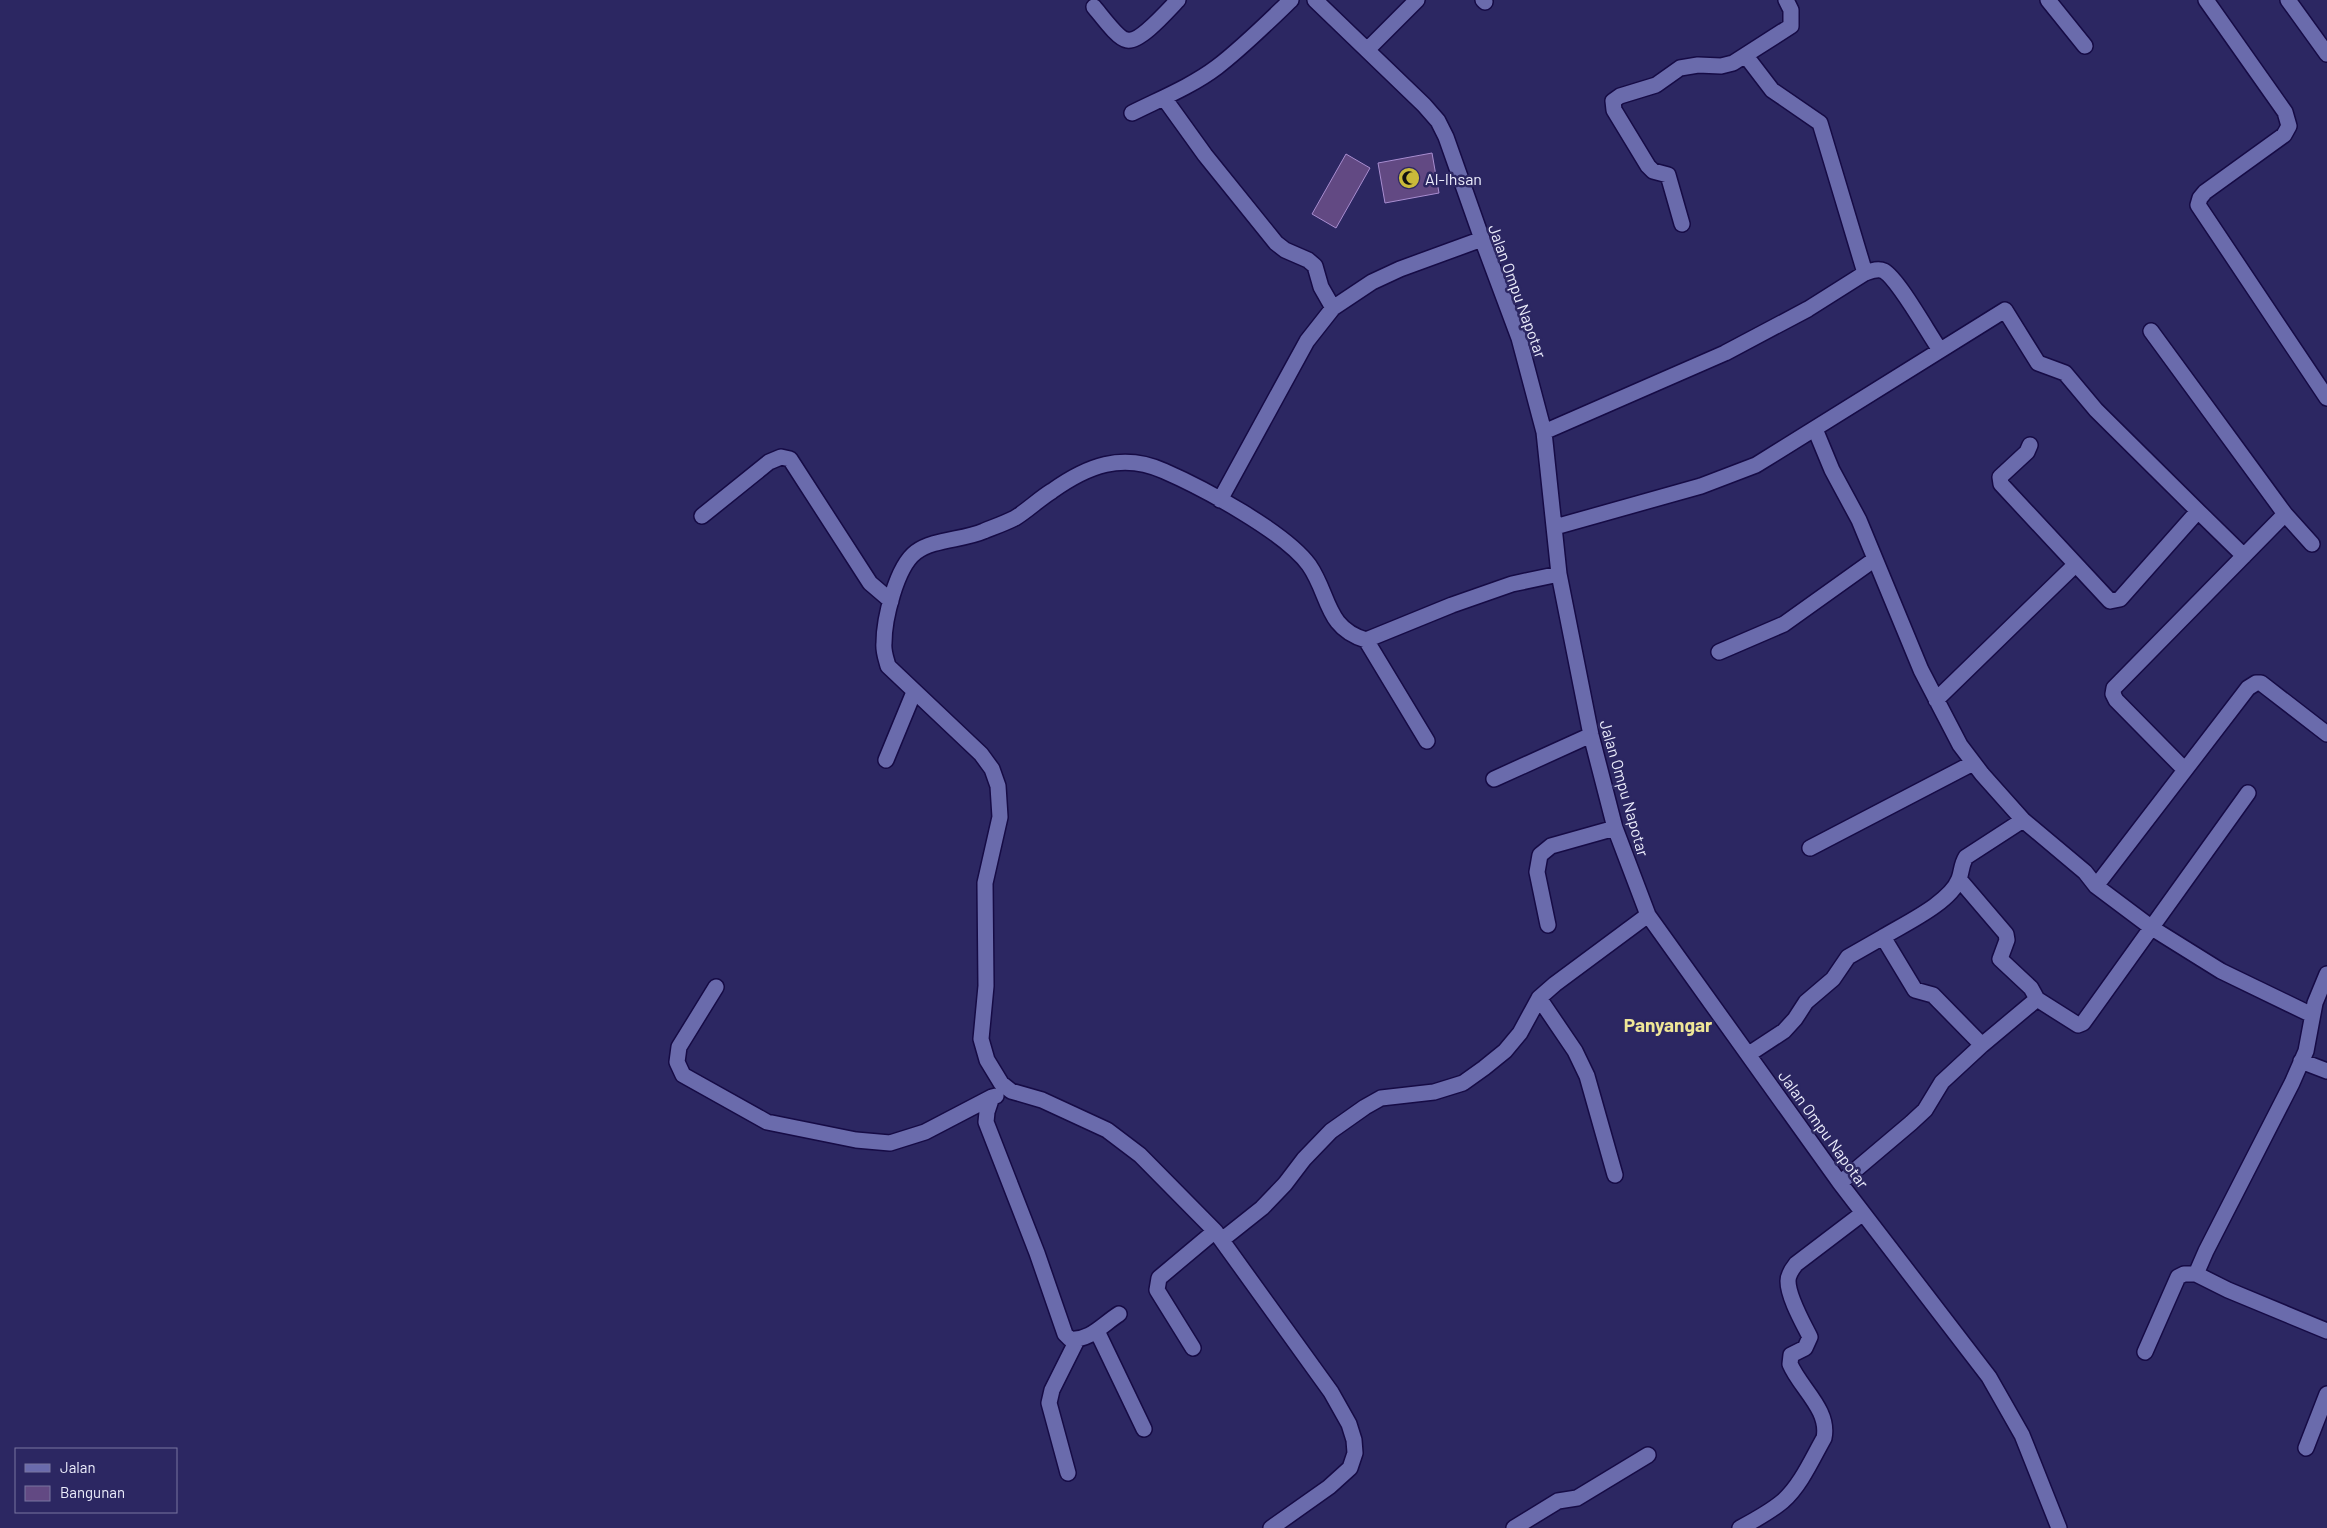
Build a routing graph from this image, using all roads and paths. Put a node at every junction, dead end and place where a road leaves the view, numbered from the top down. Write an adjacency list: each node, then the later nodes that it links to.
1 (1178, 0): 9 (street)
2 (1291, 0): 14 (street)
3 (1315, 0): 11 (street, Jalan Ompu Napotar)
4 (1416, 0): 11 (street)
5 (1786, 0): 13 (street)
6 (2048, 0): 10 (street)
7 (2206, 0): 22 (street)
8 (2288, 0): 12 (street)
9 (1094, 7)
10 (2085, 46)
11 (1367, 50): 17 (street, Jalan Ompu Napotar)
12 (2327, 54)
13 (1746, 56): 16 (street); 18 (street)
14 (1164, 98): 15 (street); 19 (street)
15 (1132, 113)
16 (1682, 224)
17 (1482, 239): 19 (street); 24 (street, Jalan Ompu Napotar)
18 (1865, 273): 21 (street); 24 (street)
19 (1333, 308): 26 (street)
20 (2152, 331): 28 (street)
21 (1940, 350): 23 (street); 27 (street)
22 (2327, 398)
23 (1816, 429): 30 (street); 33 (street)
24 (1544, 432): 30 (street, Jalan Ompu Napotar)
25 (2030, 445): 34 (street)
26 (1220, 500): 36 (street); 37 (street)
27 (2198, 511): 32 (street); 34 (street)
28 (2286, 514): 31 (street); 32 (street)
29 (702, 516): 36 (street)
30 (1555, 528): 35 (street, Jalan Ompu Napotar)
31 (2312, 544)
32 (2244, 556): 46 (street)
33 (1875, 559): 38 (street); 40 (street)
34 (2075, 565): 40 (street)
35 (1559, 574): 37 (street); 42 (street, Jalan Ompu Napotar)
36 (891, 601): 39 (street)
37 (1366, 640): 43 (street)
38 (1719, 652)
39 (914, 692): 44 (street); 67 (street)
40 (1936, 700): 45 (street)
41 (2327, 734): 46 (street)
42 (1591, 735): 47 (street); 50 (street, Jalan Ompu Napotar)
43 (1427, 741)
44 (886, 760)
45 (1973, 763): 49 (street); 51 (street)
46 (2185, 770): 53 (street)
47 (1494, 779)
48 (2248, 793): 56 (street)
49 (2024, 820): 52 (street); 53 (street)
50 (1615, 828): 54 (street, Jalan Ompu Napotar); 55 (street)
51 (1810, 848)
52 (1960, 879): 57 (street); 61 (street)
53 (2096, 886): 56 (street)
54 (1648, 915): 60 (street); 64 (street, Jalan Ompu Napotar)
55 (1548, 925)
56 (2152, 928): 61 (street); 62 (street)
57 (1883, 937): 63 (street); 64 (street)
58 (2327, 974): 62 (street)
59 (716, 987): 68 (street)
60 (1539, 998): 69 (street); 72 (street)
61 (2037, 999): 63 (street)
62 (2312, 1014): 65 (street)
63 (1982, 1045): 70 (street)
64 (1749, 1054): 70 (street, Jalan Ompu Napotar)
65 (2302, 1061): 66 (street); 73 (street)
66 (2327, 1071)
67 (1011, 1091): 68 (street); 72 (street)
68 (992, 1097): 77 (street)
69 (1615, 1175)
70 (1840, 1183): 71 (street, Jalan Ompu Napotar)
71 (1863, 1213): 87 (street); 88 (street, Jalan Ompu Napotar)
72 (1219, 1235): 78 (street); 85 (street)
73 (2196, 1274): 76 (street); 79 (street)
74 (1120, 1314): 75 (street)
75 (1097, 1331): 77 (street); 81 (street)
76 (2327, 1331)
77 (1077, 1340): 84 (street)
78 (1193, 1348)
79 (2145, 1352)
80 (2327, 1394): 82 (street)
81 (1144, 1429)
82 (2306, 1448)
83 (1648, 1455): 86 (street)
84 (1068, 1473)
85 (1271, 1528)
86 (1514, 1528)
87 (1740, 1528)
88 (2059, 1528)

